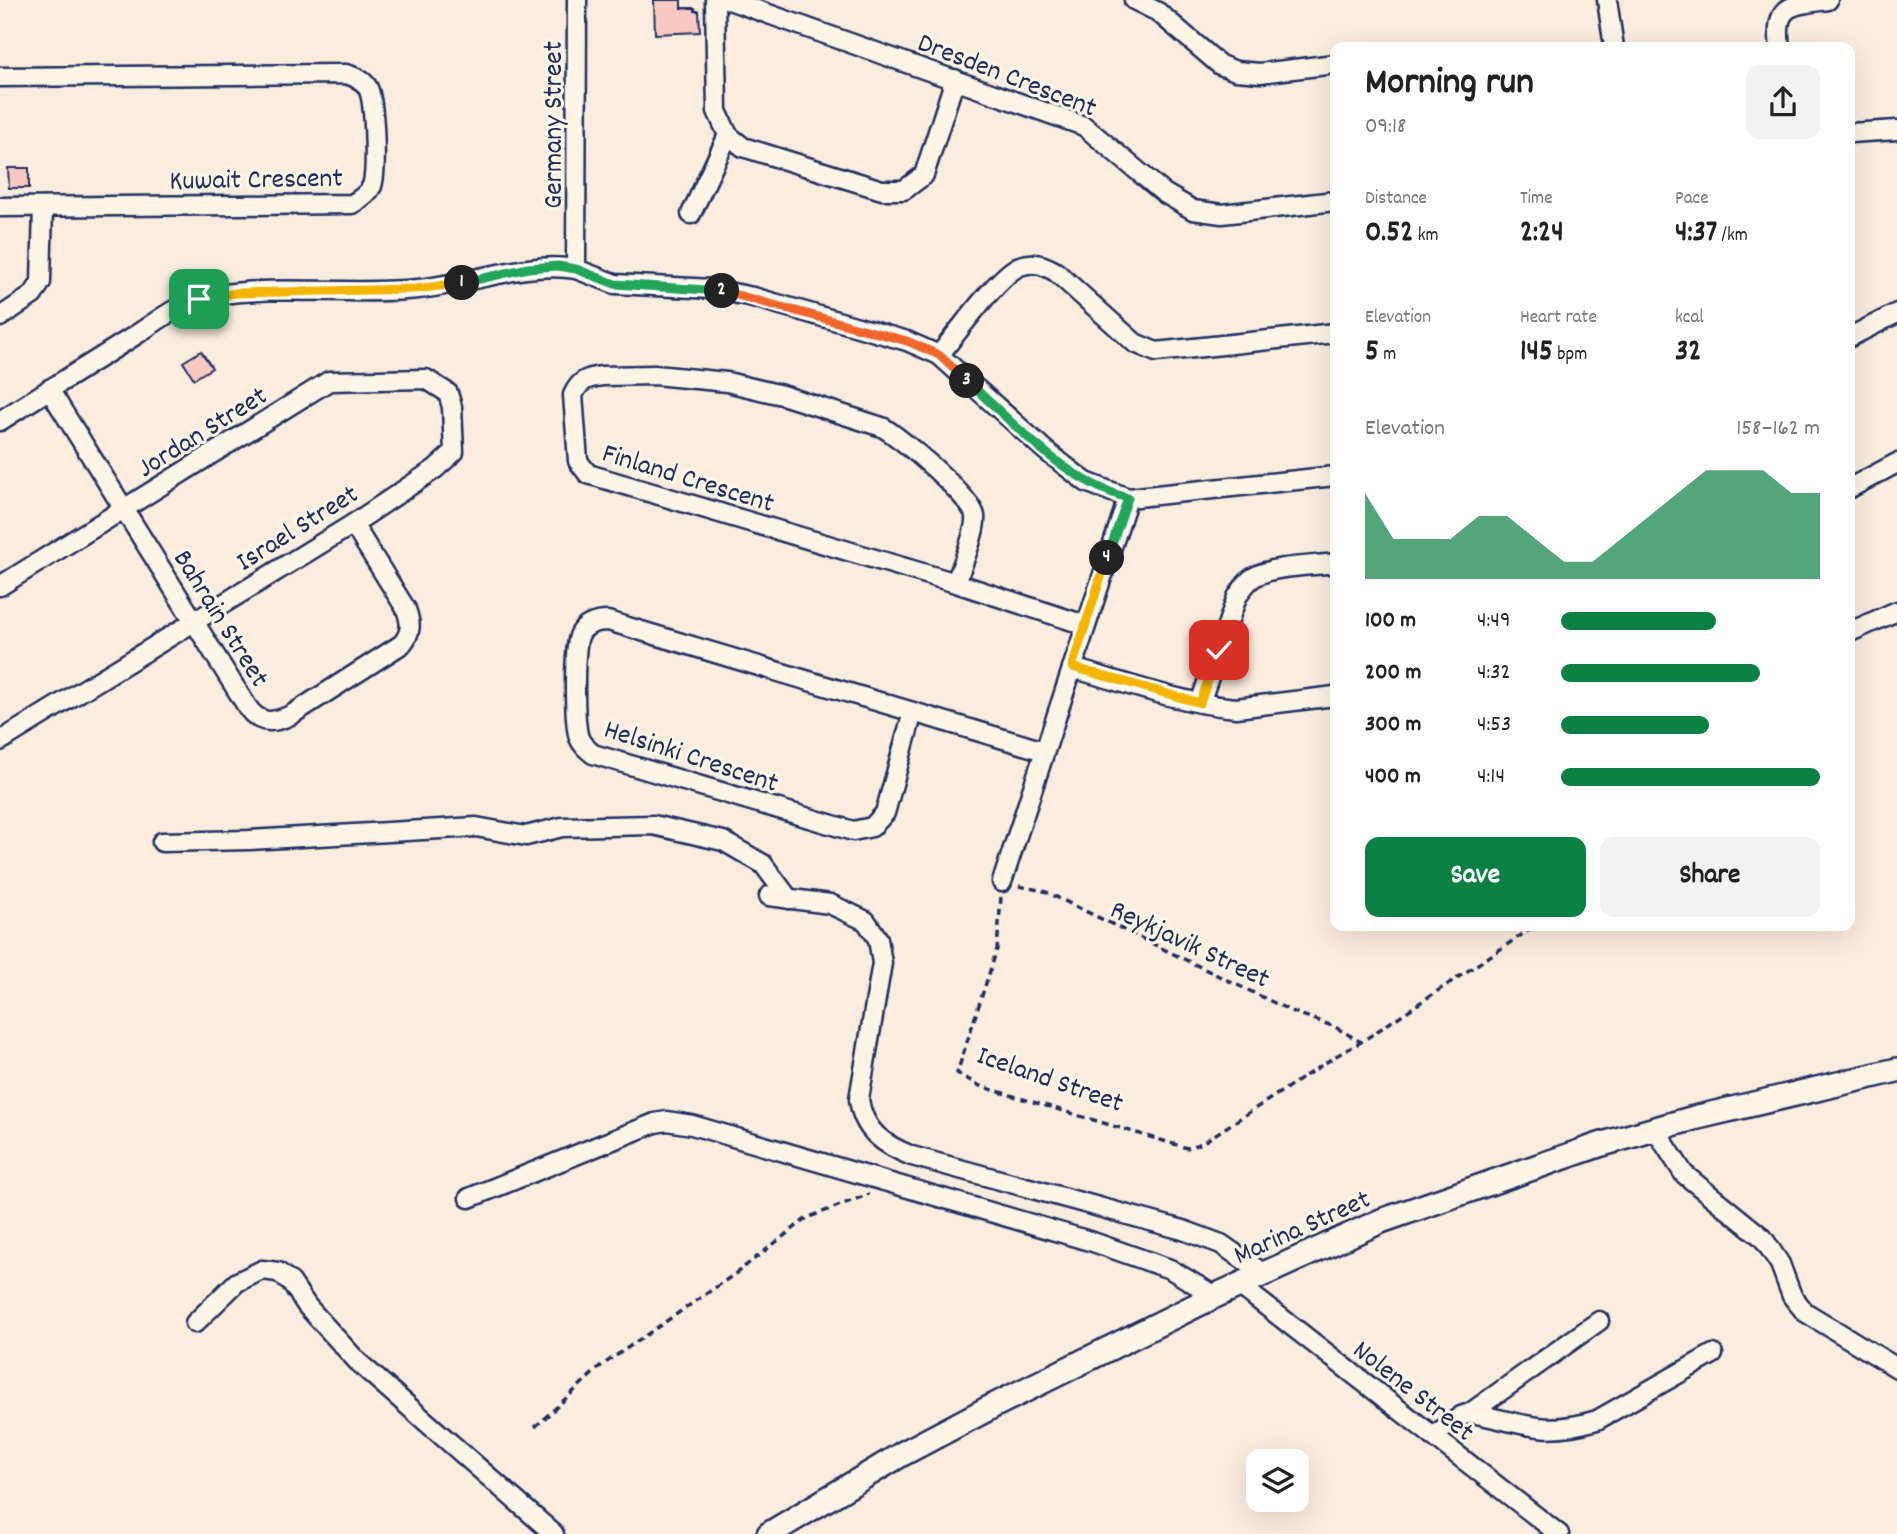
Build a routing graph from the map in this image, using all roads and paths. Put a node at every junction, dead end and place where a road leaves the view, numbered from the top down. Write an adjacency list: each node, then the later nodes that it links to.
1 (577, 0): 19 (street, Germany Street)
2 (715, 0): 14 (street)
3 (729, 0): 11 (street, Dresden Crescent)
4 (1134, 0): 9 (street)
5 (1607, 0): 7 (street)
6 (1828, 0): 8 (street)
7 (1613, 42)
8 (1779, 42)
9 (1330, 65)
10 (0, 77): 16 (street, Kuwait Crescent)
11 (956, 79): 14 (street); 15 (street, Dresden Crescent)
12 (1897, 130): 13 (street)
13 (1855, 133)
14 (728, 135): 18 (street)
15 (1330, 202)
16 (43, 206): 17 (street, Kuwait Crescent); 21 (street)
17 (0, 207)
18 (691, 214)
19 (576, 269): 24 (street); 25 (street)
20 (1897, 313): 23 (street)
21 (0, 317)
22 (1330, 334): 24 (street)
23 (1855, 334)
24 (939, 355): 31 (street)
25 (49, 389): 27 (street); 32 (street, Bahrain Street)
26 (445, 389): 32 (street, Jordan Street); 33 (street, Israel Street)
27 (0, 421)
28 (1897, 463): 30 (street)
29 (1330, 477): 31 (street)
30 (1855, 485)
31 (1128, 498): 39 (street)
32 (125, 509): 36 (street, Jordan Street); 38 (street, Bahrain Street)
33 (353, 524): 38 (street, Israel Street); 38 (street, Bahrain Street)
34 (1330, 564): 43 (street)
35 (956, 583): 35 (street, Finland Crescent); 39 (street, Finland Crescent)
36 (0, 586)
37 (1897, 611): 40 (street)
38 (194, 620): 45 (street, Israel Street)
39 (1084, 625): 41 (street)
40 (1855, 630)
41 (1072, 667): 43 (street); 46 (street)
42 (1330, 697): 43 (street)
43 (1200, 703)
44 (913, 712): 44 (street, Helsinki Crescent); 46 (street, Helsinki Crescent)
45 (0, 741)
46 (1044, 751): 48 (street)
47 (162, 842): 50 (street)
48 (1002, 882): 52 (path, Reykjavik Street); 52 (path, Iceland Street)
49 (769, 896): 50 (street)
50 (789, 899): 57 (street)
51 (1528, 931): 52 (path, Iceland Street)
52 (1361, 1042)
53 (1897, 1070): 54 (main road, Marina Street)
54 (1656, 1129): 57 (main road, Marina Street); 63 (street)
55 (894, 1185): 56 (street); 59 (street); 65 (path)
56 (469, 1198)
57 (1264, 1274): 58 (main road, Marina Street)
58 (1239, 1285): 59 (main road, Marina Street); 66 (street, Nolene Street)
59 (1214, 1296): 68 (main road, Marina Street)
60 (1599, 1321): 64 (street)
61 (195, 1323): 67 (street)
62 (1713, 1354): 64 (street)
63 (1897, 1368)
64 (1470, 1413): 66 (street)
65 (535, 1427)
66 (1433, 1436): 69 (street, Nolene Street)
67 (554, 1534)
68 (769, 1534)
69 (1559, 1534)

